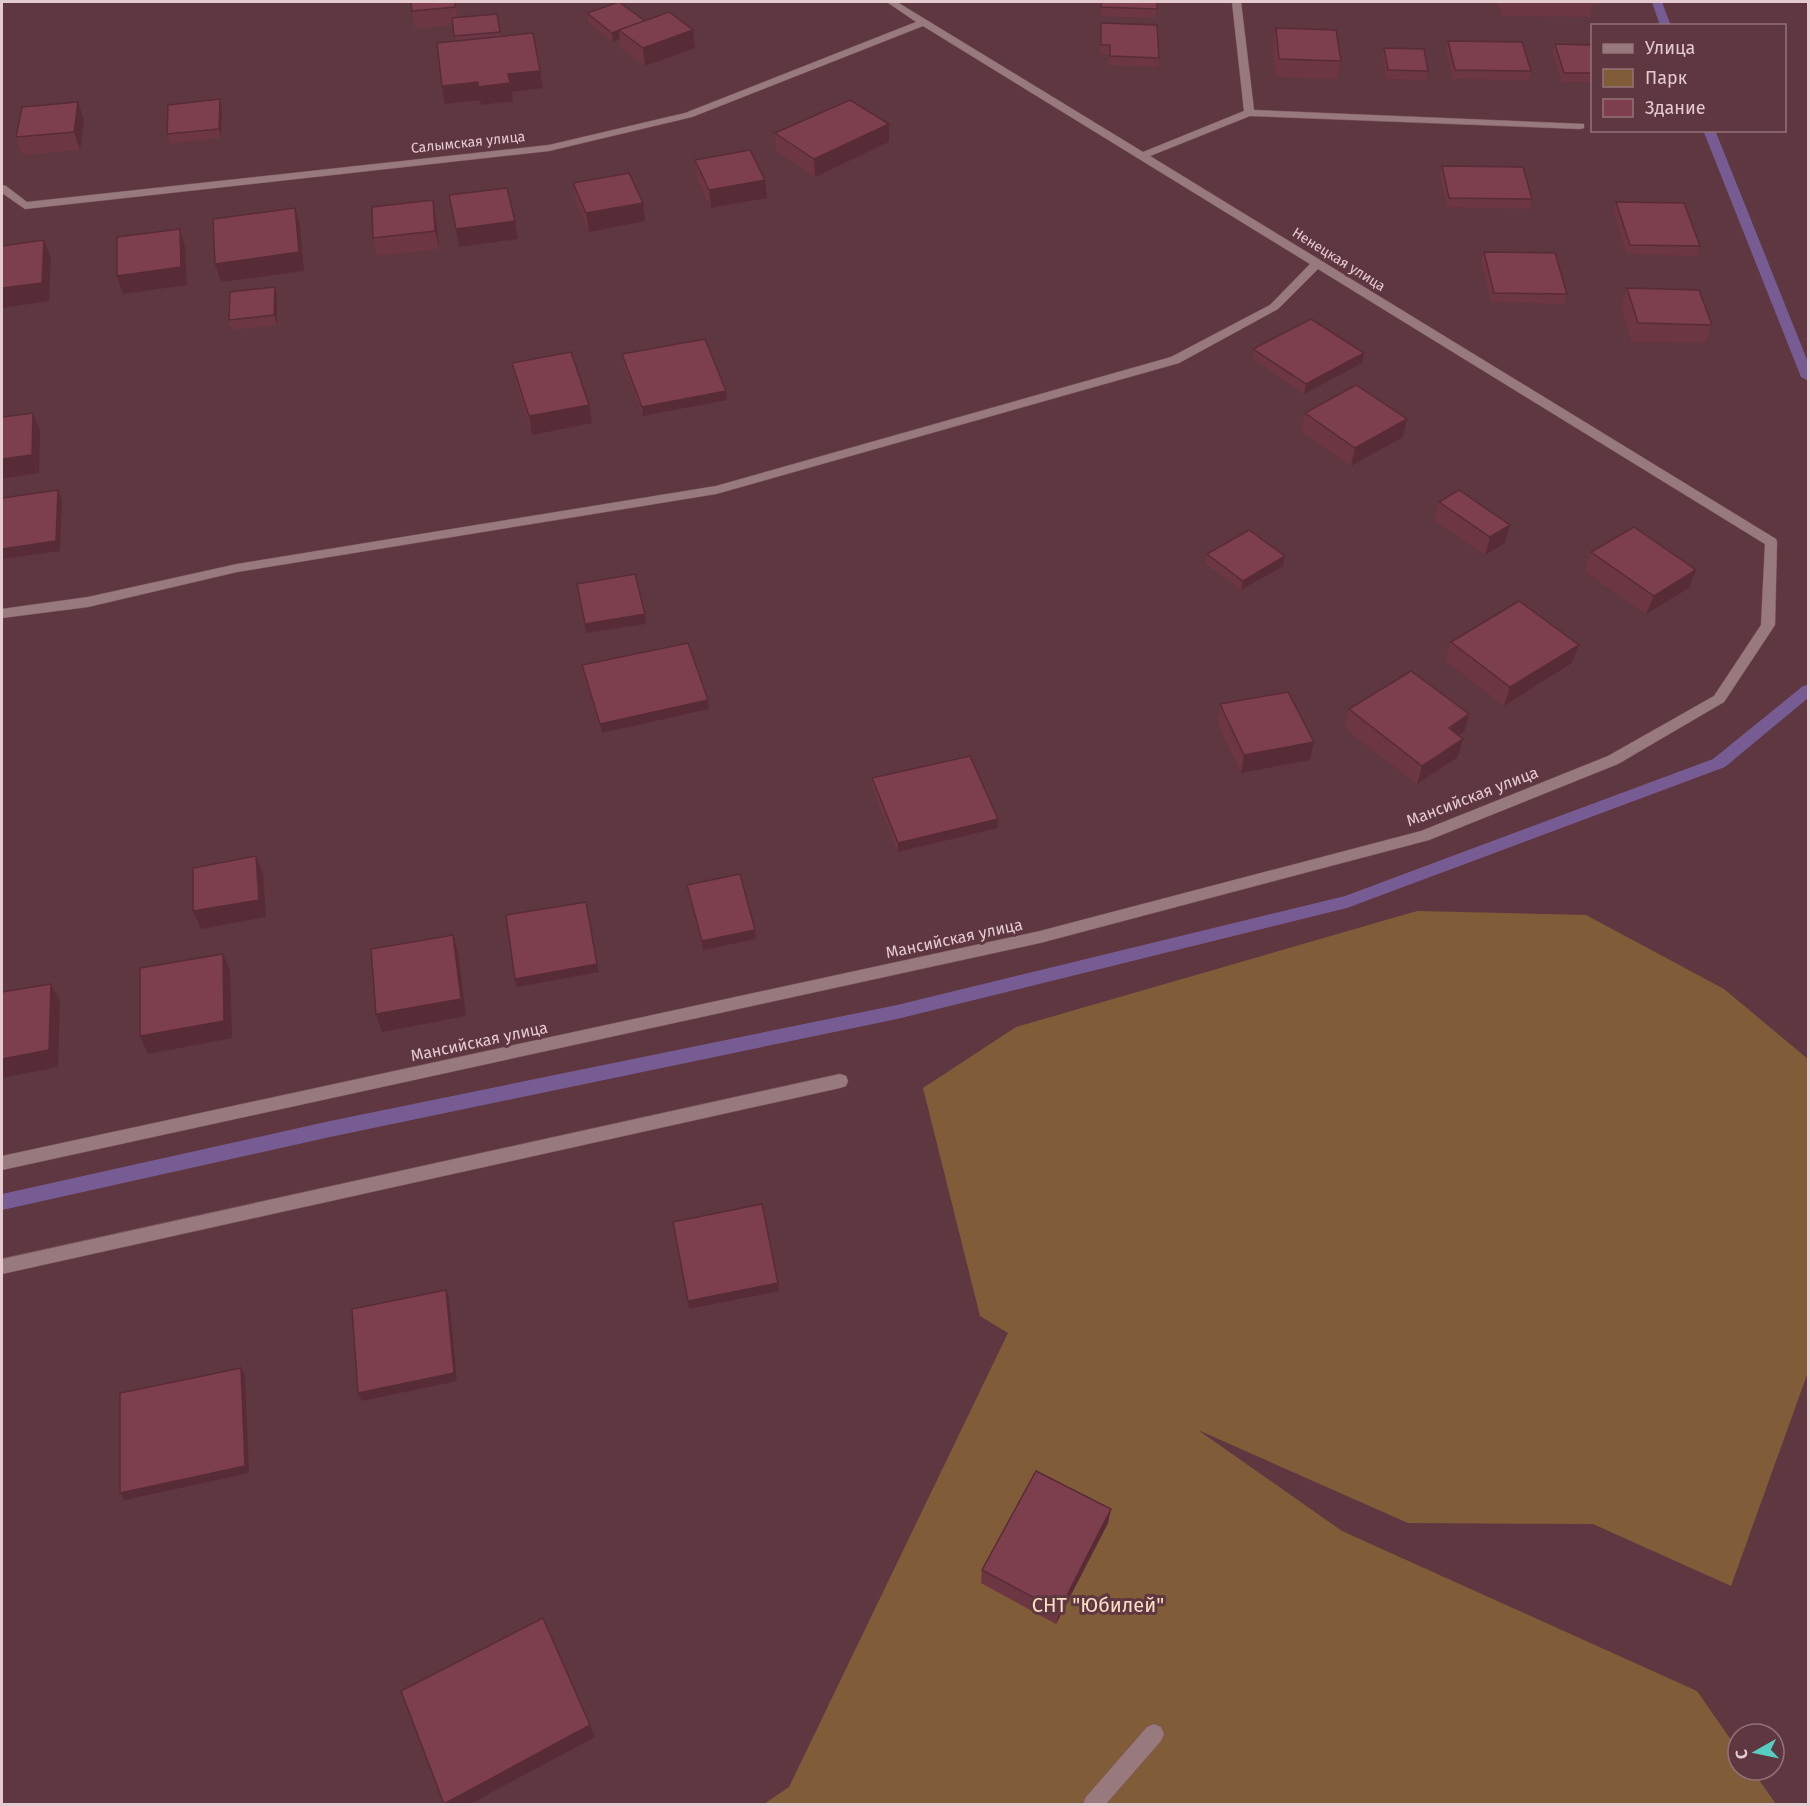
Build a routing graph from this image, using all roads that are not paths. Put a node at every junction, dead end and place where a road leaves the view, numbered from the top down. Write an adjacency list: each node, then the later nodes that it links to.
1 (891, 2): 3 (street, Ненецкая улица)
2 (1236, 2): 4 (street)
3 (924, 22): 6 (street, Ненецкая улица); 7 (street, Салымская улица)
4 (1249, 113): 5 (street); 6 (street)
5 (1580, 126)
6 (1142, 156): 8 (street, Ненецкая улица)
7 (2, 188)
8 (1317, 263): 9 (street, Ненецкая улица); 10 (street)
9 (1771, 542): 12 (street, Мансийская улица)
10 (2, 614)
11 (840, 1081): 13 (street)
12 (2, 1163)
13 (2, 1267)
14 (1154, 1734): 15 (street)
15 (1092, 1804)

